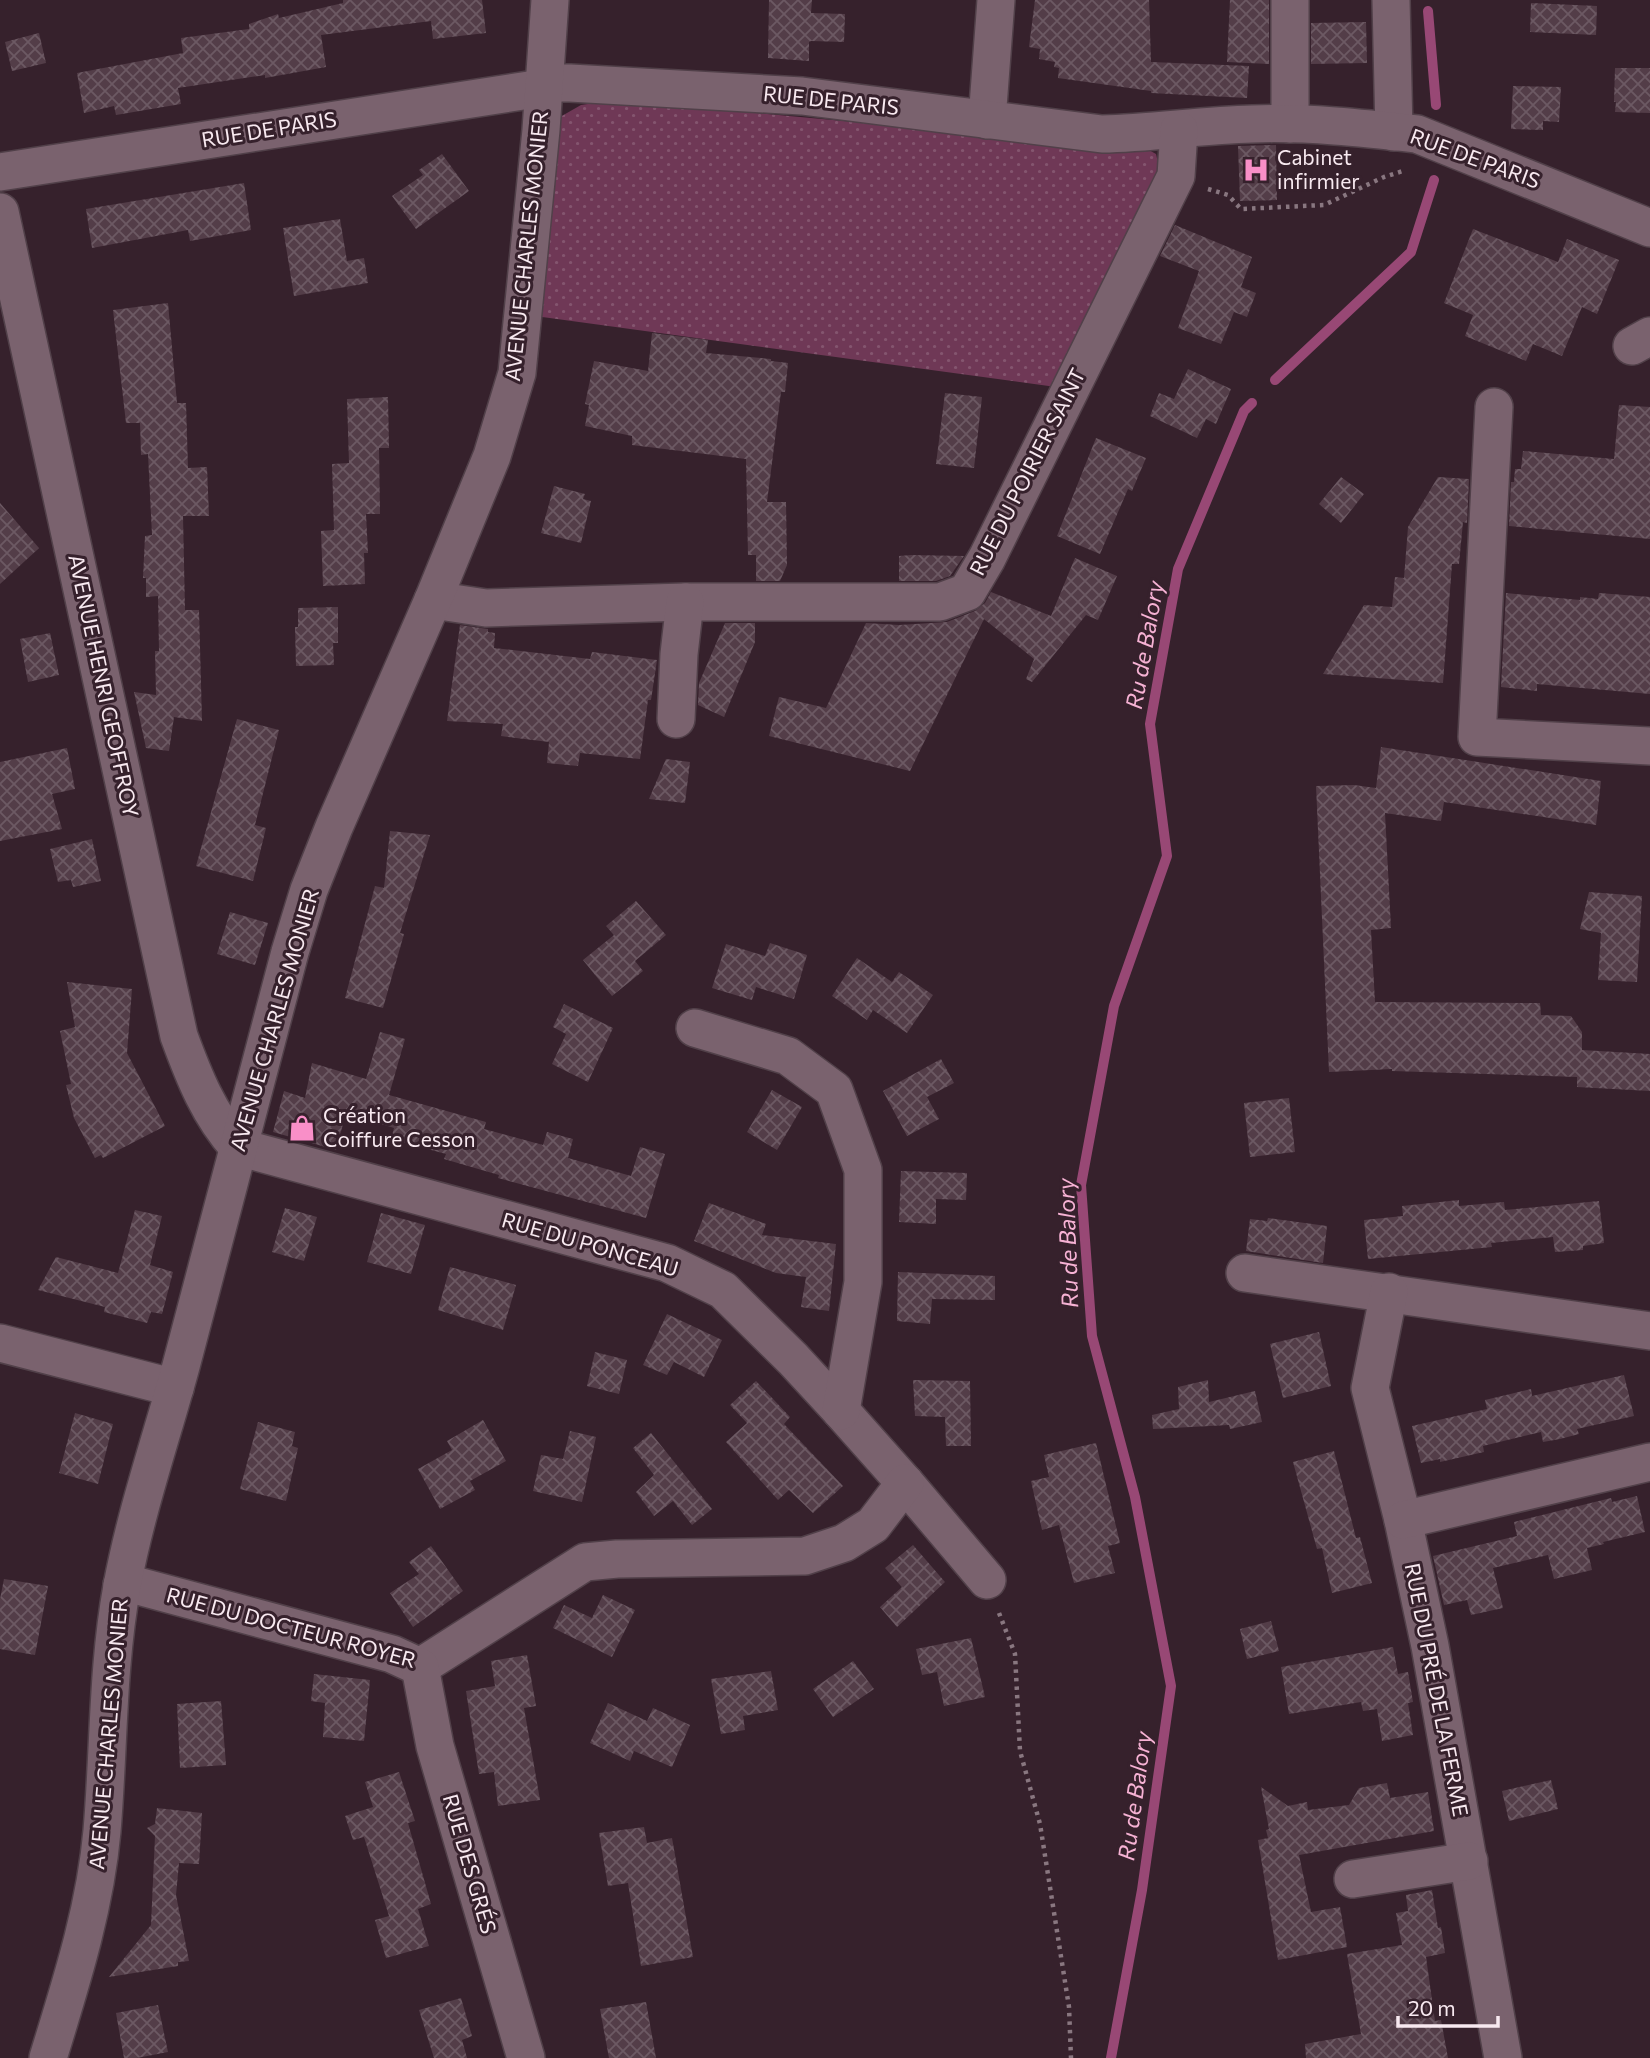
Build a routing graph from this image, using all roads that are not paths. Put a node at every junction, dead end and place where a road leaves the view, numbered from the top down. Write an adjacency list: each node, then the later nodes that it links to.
1 (550, 0): 5 (street, AVENUE CHARLES MONIER)
2 (996, 0): 6 (street)
3 (1290, 0): 7 (street)
4 (1391, 0): 9 (street)
5 (542, 88): 6 (street, RUE DE PARIS); 10 (street, RUE DE PARIS); 14 (street, AVENUE CHARLES MONIER)
6 (987, 120): 8 (street, RUE DE PARIS)
7 (1290, 124): 8 (street, RUE DE PARIS); 9 (street, RUE DE PARIS)
8 (1179, 130): 15 (street, RUE DU POIRIER SAINT)
9 (1394, 132): 12 (street, RUE DE PARIS)
10 (0, 172)
11 (0, 212): 19 (street, AVENUE HENRI GEOFFROY)
12 (1650, 228)
13 (1494, 407): 17 (street)
14 (433, 600): 15 (street, RUE DU POIRIER SAINT); 19 (street, AVENUE CHARLES MONIER)
15 (685, 602): 16 (street)
16 (676, 719)
17 (1650, 746)
18 (695, 1028): 25 (street)
19 (238, 1147): 24 (street, AVENUE CHARLES MONIER); 25 (street, RUE DU PONCEAU)
20 (1245, 1273): 21 (street)
21 (1389, 1292): 22 (street); 28 (street, RUE DU PRÉ DE LA FERME)
22 (1650, 1331)
23 (0, 1343): 24 (street)
24 (175, 1388): 30 (street, AVENUE CHARLES MONIER)
25 (841, 1411): 27 (street, RUE DU PONCEAU)
26 (1650, 1462): 28 (street)
27 (905, 1483): 29 (street, RUE DU PONCEAU); 31 (street, RUE DU DOCTEUR ROYER)
28 (1403, 1520): 32 (street, RUE DU PRÉ DE LA FERME)
29 (986, 1580)
30 (122, 1585): 31 (street, RUE DU DOCTEUR ROYER); 34 (street, AVENUE CHARLES MONIER)
31 (420, 1667): 35 (street, RUE DES GRÉS)
32 (1469, 1861): 33 (street); 36 (street, RUE DU PRÉ DE LA FERME)
33 (1353, 1880)
34 (48, 2058)
35 (526, 2058)
36 (1503, 2058)

